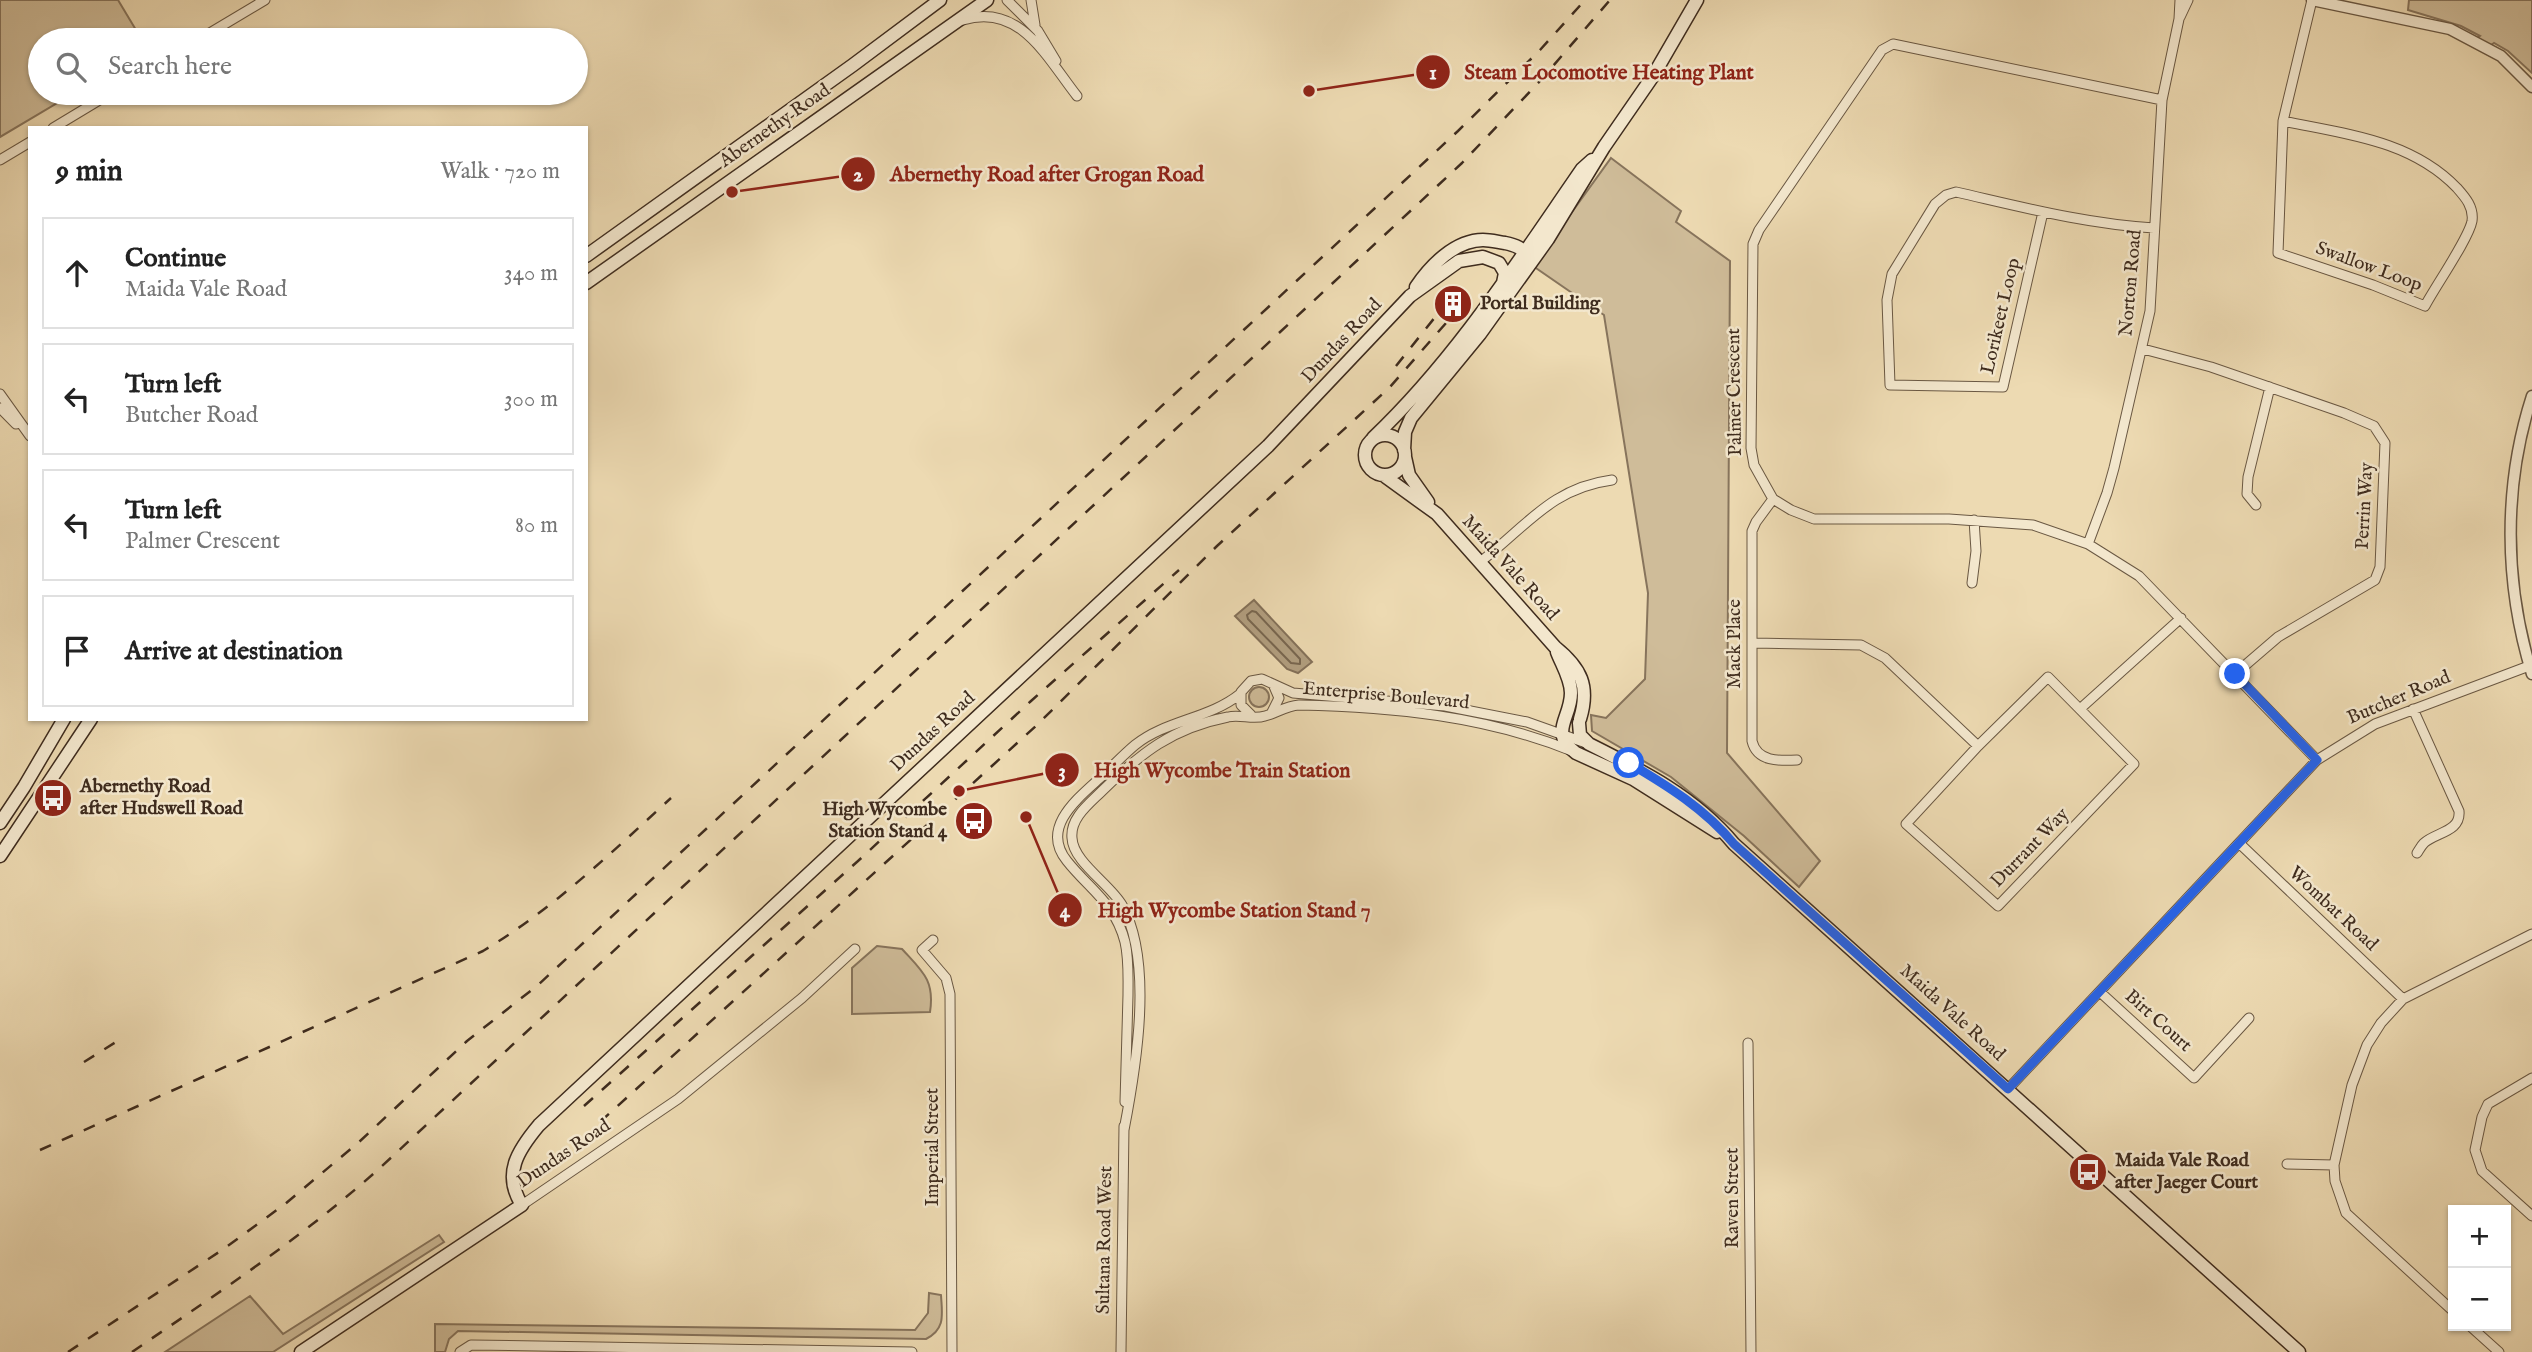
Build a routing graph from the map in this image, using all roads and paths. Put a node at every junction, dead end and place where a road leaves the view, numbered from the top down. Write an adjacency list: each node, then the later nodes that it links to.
1 (265, 0): 11 (street)
2 (940, 0): 26 (main road, Abernethy Road)
3 (1007, 0): 13 (street)
4 (1031, 0): 13 (street)
5 (1697, 0): 20 (main road)
6 (2180, 0): 10 (street, Norton Road)
7 (2188, 0): 10 (street, Norton Road)
8 (2312, 0): 14 (street); 17 (street, Swallow Loop)
9 (982, 3): 12 (main road, Abernethy Road)
10 (2179, 19): 15 (street, Norton Road)
11 (218, 28)
12 (947, 28): 13 (street); 29 (main road, Abernethy Road)
13 (1038, 31)
14 (2532, 87)
15 (2162, 100): 23 (street, Norton Road); 44 (street, Palmer Crescent)
16 (91, 105): 18 (street)
17 (2283, 121): 17 (street, Swallow Loop)
18 (56, 126)
19 (28, 143): 21 (street)
20 (1604, 147): 24 (main road); 28 (main road)
21 (0, 160)
22 (2043, 212): 22 (street, Lorikeet Loop); 23 (street, Lorikeet Loop)
23 (2154, 228): 32 (street, Norton Road)
24 (1536, 235): 25 (main road, Dundas Road); 28 (main road)
25 (1484, 239): 28 (main road); 31 (main road, Dundas Road)
26 (588, 255)
27 (1493, 259): 28 (main road, Dundas Road); 30 (main road); 31 (main road, Dundas Road)
28 (1524, 261): 30 (main road); 36 (main road)
29 (588, 282)
30 (1503, 284): 36 (main road)
31 (1410, 296): 91 (main road, Dundas Road)
32 (2143, 349): 33 (street, Perrin Way); 48 (street, Norton Road)
33 (2270, 387): 45 (street); 55 (street, Perrin Way)
34 (0, 394): 38 (street)
35 (2532, 396): 54 (street)
36 (1417, 401): 40 (main road); 41 (main road)
37 (0, 408): 39 (street)
38 (28, 434)
39 (28, 435)
40 (1373, 439): 41 (main road); 42 (main road, Maida Vale Road)
41 (1405, 453): 42 (main road); 46 (main road, Maida Vale Road)
42 (1383, 475): 46 (main road, Maida Vale Road)
43 (1612, 480): 49 (street)
44 (1773, 499): 47 (street); 52 (street, Mack Place)
45 (2256, 505)
46 (1437, 514): 49 (main road, Maida Vale Road)
47 (1974, 520): 48 (street); 50 (street)
48 (2088, 544): 51 (street)
49 (1480, 562): 53 (main road, Maida Vale Road)
50 (1972, 583)
51 (2180, 618): 55 (street); 58 (street)
52 (1752, 643): 69 (street); 70 (street, Mack Place)
53 (1555, 647): 61 (main road, Maida Vale Road); 65 (main road, Maida Vale Road)
54 (2531, 670): 59 (street, Butcher Road)
55 (2235, 674): 71 (street)
56 (1272, 683): 57 (street); 60 (street, Enterprise Boulevard); 66 (street, Enterprise Boulevard)
57 (1240, 694): 62 (street); 88 (street)
58 (2081, 708): 69 (street, Durrant Way); 69 (street, Durrant Way)
59 (2413, 709): 71 (street, Butcher Road); 75 (street)
60 (1272, 712): 62 (street, Enterprise Boulevard); 67 (street, Enterprise Boulevard)
61 (1566, 713): 66 (street); 67 (main road, Maida Vale Road)
62 (1253, 716): 88 (street, Enterprise Boulevard)
63 (63, 721): 72 (main road)
64 (90, 721): 76 (main road)
65 (1579, 721): 67 (street); 68 (main road)
66 (1547, 728): 67 (street, Enterprise Boulevard)
67 (1562, 738): 68 (street, Maida Vale Road); 73 (main road, Maida Vale Road)
68 (1589, 744): 73 (main road, Maida Vale Road)
69 (1978, 746)
70 (1797, 760)
71 (2317, 760): 74 (street, Butcher Road)
72 (0, 824)
73 (1734, 844): 87 (main road, Maida Vale Road)
74 (2239, 844): 82 (street, Butcher Road); 83 (street, Wombat Road)
75 (2417, 853)
76 (0, 856)
77 (2532, 934): 83 (street)
78 (933, 940): 80 (street)
79 (855, 949): 91 (street, Dundas Road)
80 (922, 950): 81 (street); 98 (street, Imperial Street)
81 (912, 958)
82 (2100, 992): 84 (street, Birt Court); 87 (street, Butcher Road)
83 (2403, 999): 90 (street)
84 (2249, 1018)
85 (1748, 1043): 100 (street, Raven Street)
86 (2532, 1078): 92 (street)
87 (2008, 1089): 101 (main road, Maida Vale Road)
88 (1124, 1130): 99 (street, Sultana Road West)
89 (2287, 1164): 90 (street)
90 (2334, 1165): 93 (street)
91 (522, 1205): 95 (main road, Dundas Road)
92 (2532, 1216)
93 (2448, 1306)
94 (2476, 1331): 102 (street)
95 (301, 1352)
96 (460, 1352): 97 (street)
97 (912, 1352)
98 (952, 1352)
99 (1121, 1352)
100 (1751, 1352)
101 (2299, 1352)
102 (2499, 1352)

